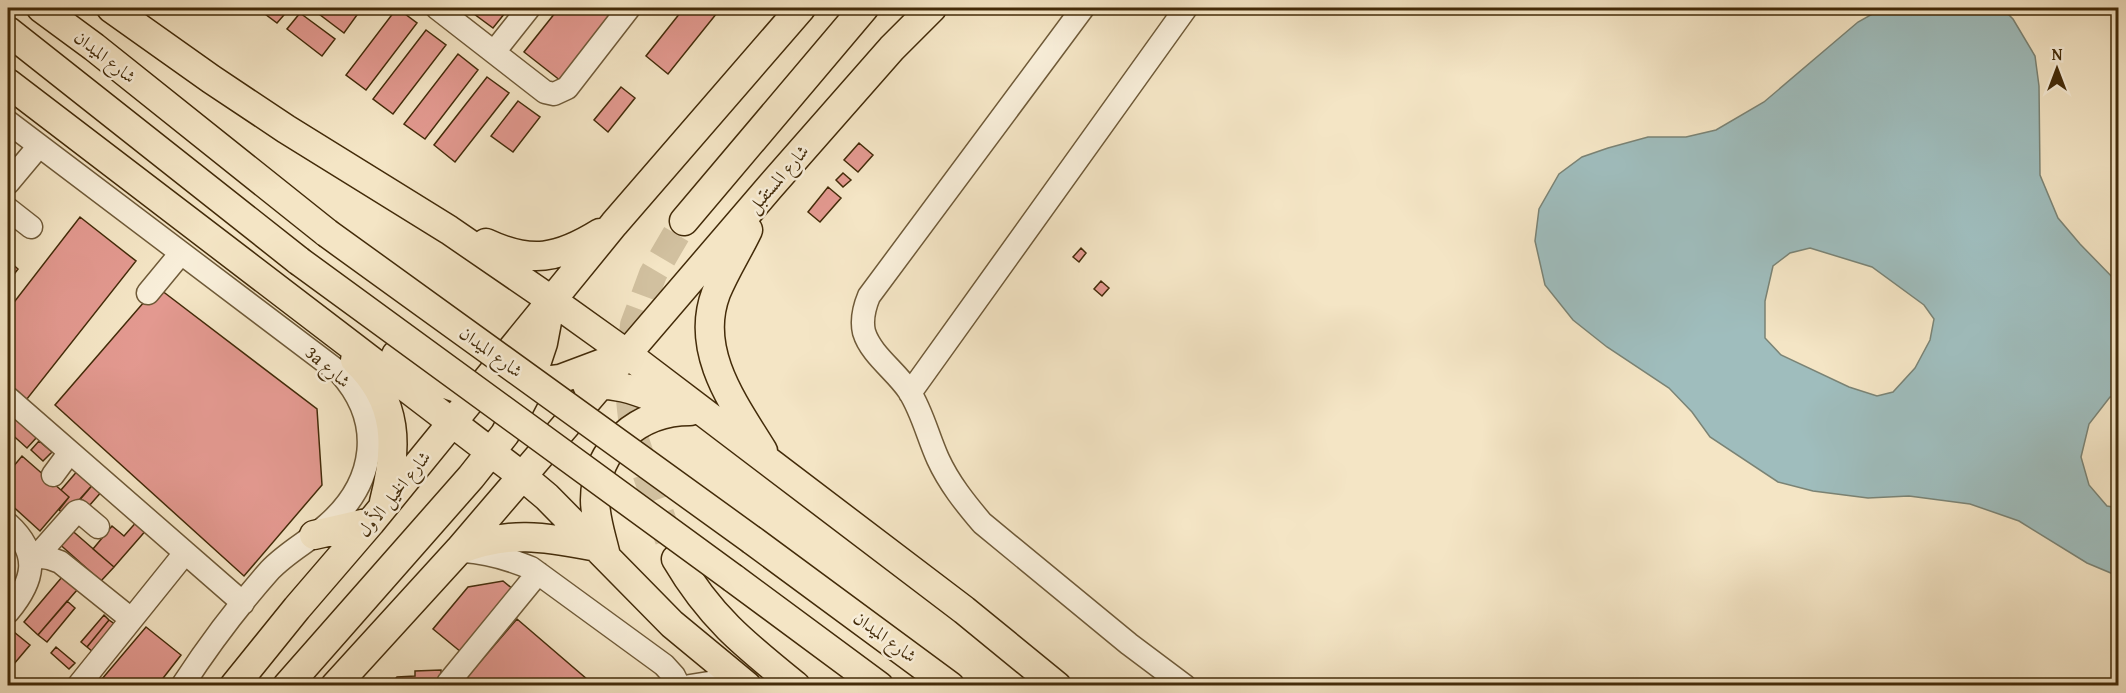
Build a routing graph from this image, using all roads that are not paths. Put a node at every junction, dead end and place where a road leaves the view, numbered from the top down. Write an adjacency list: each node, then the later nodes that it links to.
1 (41, 8): 65 (main road, شارع الميدان, bridge)
2 (111, 8): 22 (main road)
3 (437, 8): 12 (street)
4 (529, 8): 12 (street)
5 (629, 8): 12 (street)
6 (801, 8): 20 (main road)
7 (864, 8): 19 (main road)
8 (932, 8): 17 (main road, شارع المستقبل)
9 (1082, 8): 31 (street)
10 (1186, 8): 31 (street)
11 (8, 31): 64 (main road, bridge)
12 (494, 52)
13 (8, 83): 26 (main road)
14 (8, 122): 15 (street, 3a شارع)
15 (39, 146): 16 (street); 23 (street, 3a شارع)
16 (8, 183)
17 (769, 188): 27 (main road, شارع المستقبل); 37 (main road)
18 (8, 209): 21 (street)
19 (684, 221)
20 (614, 224): 22 (main road); 25 (main road)
21 (31, 227)
22 (449, 230): 25 (main road)
23 (182, 253): 24 (street); 43 (street, 3a شارع)
24 (148, 293)
25 (559, 306): 27 (main road); 29 (main road); 30 (main road, شارع الخيل الأول)
26 (303, 309): 30 (main road); 34 (main road); 40 (main road)
27 (627, 354): 28 (main road); 29 (main road); 33 (main road)
28 (602, 383): 29 (main road); 33 (main road); 39 (main road)
29 (537, 387): 30 (main road); 34 (main road); 36 (main road); 39 (main road)
30 (480, 389): 34 (main road, شارع الخيل الأول)
31 (910, 393): 67 (street)
32 (8, 398): 35 (street)
33 (701, 411): 37 (main road); 45 (main road)
34 (453, 422): 36 (main road); 40 (main road, شارع الخيل الأول)
35 (70, 452): 38 (street); 46 (street)
36 (492, 452): 39 (main road); 58 (main road)
37 (770, 464): 66 (main road)
38 (53, 475)
39 (522, 476): 44 (main road); 45 (main road)
40 (377, 515): 43 (main road); 57 (main road, شارع الخيل الأول)
41 (8, 524): 47 (street)
42 (98, 527): 47 (street)
43 (315, 535): 50 (street, 3a شارع)
44 (459, 550): 45 (main road); 49 (street); 53 (main road)
45 (602, 551): 62 (main road)
46 (185, 553): 50 (street); 52 (street)
47 (33, 555): 51 (street); 52 (street)
48 (676, 559): 63 (main road)
49 (534, 570): 54 (street); 59 (street)
50 (243, 603): 56 (street, 3a شارع)
51 (8, 612)
52 (131, 620): 55 (street)
53 (347, 682)
54 (448, 683)
55 (78, 686)
56 (182, 686)
57 (234, 686)
58 (287, 686)
59 (679, 686)
60 (690, 686): 61 (street)
61 (731, 686)
62 (747, 686)
63 (796, 686)
64 (879, 686)
65 (950, 686)
66 (1057, 686)
67 (1185, 686)

